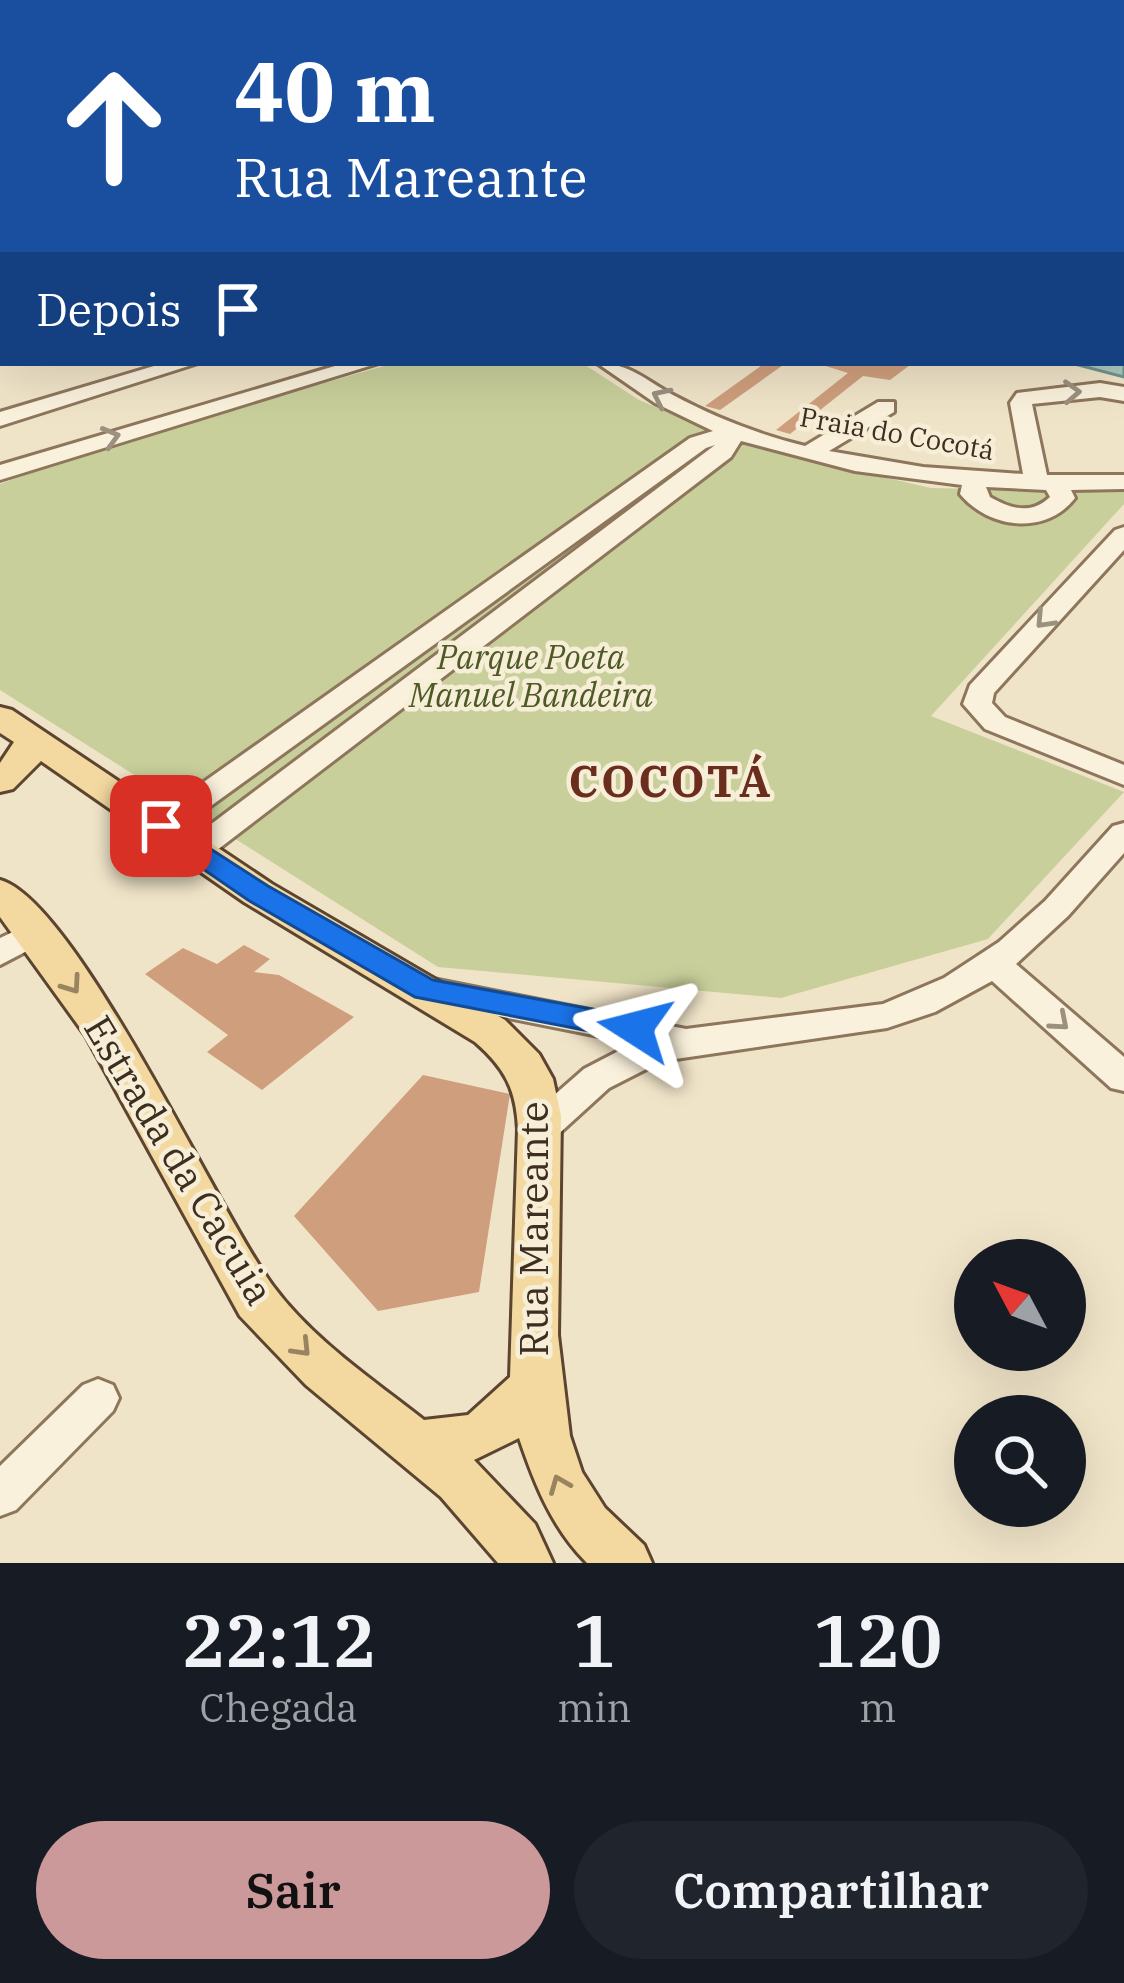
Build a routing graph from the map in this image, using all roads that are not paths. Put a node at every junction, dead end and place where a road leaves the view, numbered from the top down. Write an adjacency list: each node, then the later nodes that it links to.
1 (177, 366): 6 (street)
2 (358, 366): 9 (street, one-way to 2)
3 (612, 366): 7 (street, Praia do Cocotá, one-way to 3)
4 (1124, 394): 11 (street, one-way to 4)
5 (886, 407): 8 (street)
6 (0, 418)
7 (736, 431): 8 (street, Praia do Cocotá); 17 (street); 19 (street)
8 (808, 454): 11 (street, Praia do Cocotá)
9 (0, 473)
10 (1124, 482): 11 (street)
11 (1046, 484)
12 (1124, 535): 15 (street, one-way to 15)
13 (0, 717): 14 (main road, Rua Mareante)
14 (32, 741): 16 (main road); 17 (main road, Rua Mareante)
15 (1124, 776)
16 (0, 781)
17 (161, 826): 19 (main road, Rua Mareante)
18 (1124, 833): 22 (street)
19 (197, 850): 23 (main road, Rua Mareante)
20 (0, 893): 21 (main road, Estrada da Cacuia)
21 (18, 942): 29 (main road, Estrada da Cacuia, one-way to 29)
22 (997, 966): 24 (street); 25 (street, one-way to 25)
23 (426, 989): 24 (street); 26 (main road, Rua Mareante)
24 (693, 1042): 26 (street)
25 (1124, 1078)
26 (540, 1129): 27 (main road, Rua Mareante)
27 (535, 1382): 29 (main road); 32 (main road, Rua Mareante, one-way to 27)
28 (98, 1399): 30 (street)
29 (416, 1443): 31 (main road, Estrada da Cacuia)
30 (0, 1496)
31 (526, 1563)
32 (625, 1563)

